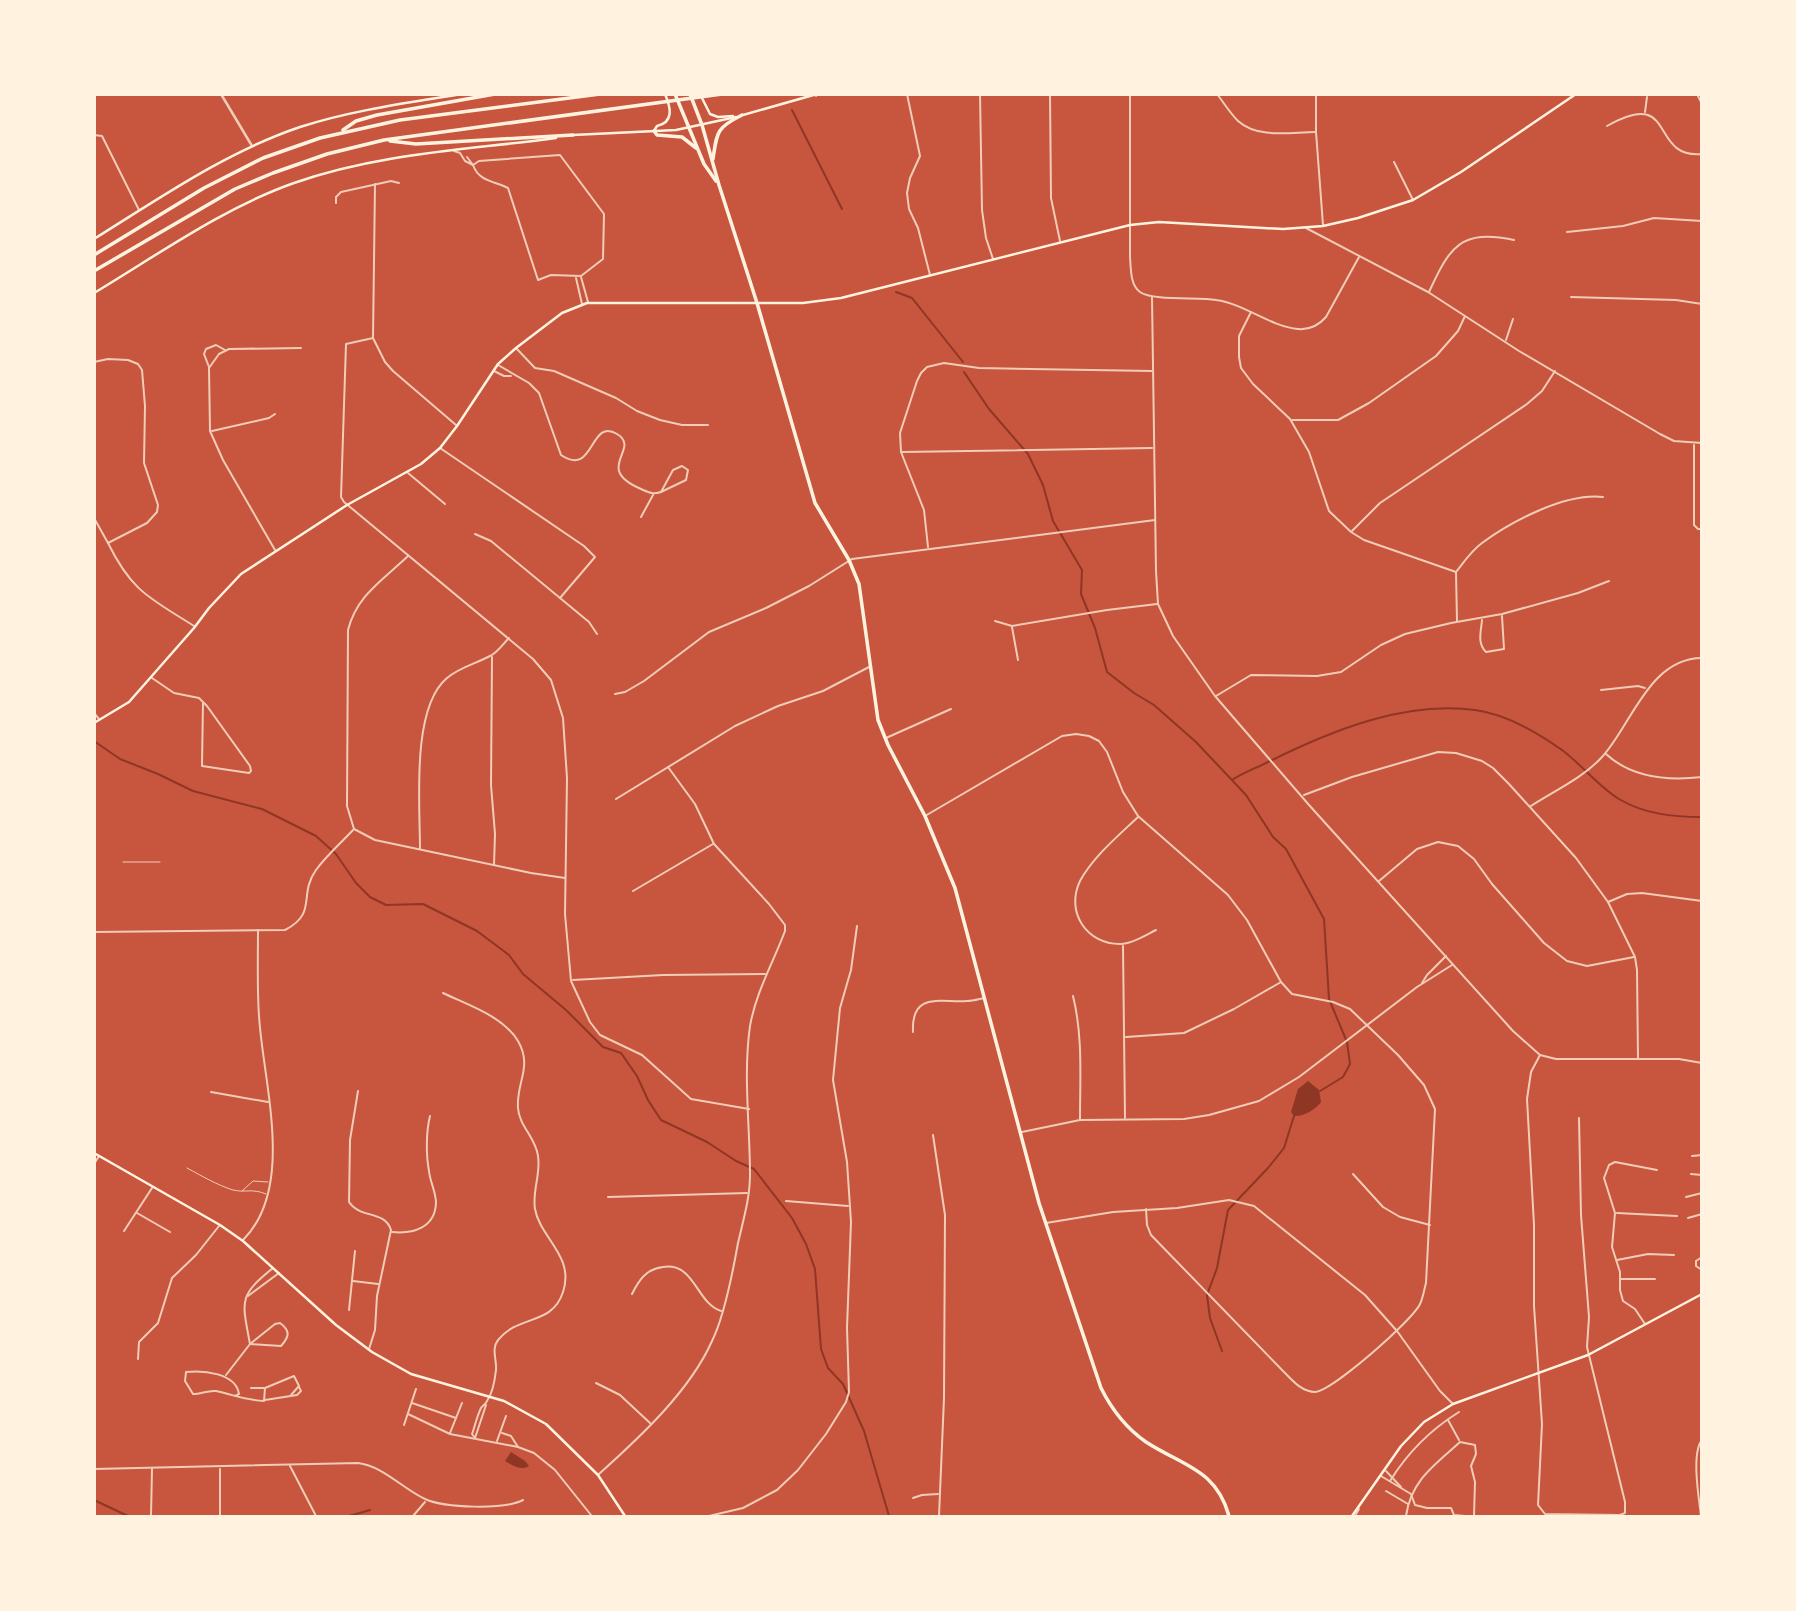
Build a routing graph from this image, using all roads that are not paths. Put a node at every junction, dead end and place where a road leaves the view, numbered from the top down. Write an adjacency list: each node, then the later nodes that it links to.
1 (221, 94): 35 (street)
2 (436, 94): 22 (lane)
3 (495, 94): 29 (main road)
4 (600, 94): 29 (main road)
5 (665, 94): 30 (main road)
6 (675, 94): 28 (main road)
7 (690, 94): 26 (main road)
8 (700, 94): 25 (main road)
9 (722, 94): 20 (main road)
10 (907, 94): 63 (street)
11 (980, 94): 60 (street)
12 (1050, 94): 57 (street)
13 (1130, 94): 51 (street)
14 (1217, 94): 31 (street)
15 (1316, 94): 31 (street)
16 (1576, 94): 47 (main road)
17 (1697, 94): 23 (street)
18 (462, 95): 22 (main road)
19 (816, 95): 25 (main road)
20 (714, 96): 34 (main road)
21 (1647, 97): 24 (street)
22 (430, 99): 35 (main road)
23 (1702, 104)
24 (1645, 113): 27 (street); 39 (street)
25 (742, 115): 26 (main road); 41 (main road)
26 (702, 125): 28 (main road); 41 (main road)
27 (1607, 126)
28 (688, 128): 30 (main road); 37 (main road)
29 (341, 131): 58 (main road)
30 (654, 131): 33 (main road); 37 (main road)
31 (1316, 132): 52 (street)
32 (94, 135): 49 (street)
33 (573, 135): 34 (main road); 36 (main road)
34 (384, 140): 61 (main road)
35 (252, 147): 49 (main road)
36 (474, 148): 38 (main road); 40 (street)
37 (698, 149): 46 (main road)
38 (451, 150): 40 (street); 68 (main road)
39 (1702, 154)
40 (466, 157): 43 (street)
41 (713, 161): 46 (main road)
42 (1394, 162): 47 (street)
43 (473, 165): 62 (street); 64 (street)
44 (399, 183): 45 (street)
45 (375, 184): 48 (street); 78 (street)
46 (719, 186): 72 (main road)
47 (1413, 201): 52 (main road)
48 (336, 203)
49 (139, 211): 55 (main road)
50 (1702, 221): 54 (street)
51 (1130, 225): 53 (main road); 57 (main road); 69 (street)
52 (1323, 226): 53 (main road)
53 (1306, 228): 59 (street)
54 (1567, 232)
55 (94, 239)
56 (1514, 240): 67 (street)
57 (1060, 242): 60 (main road)
58 (94, 255)
59 (1359, 257): 67 (street); 75 (street)
60 (993, 259): 63 (main road)
61 (94, 271)
62 (581, 276): 64 (street); 65 (street)
63 (930, 276): 72 (main road)
64 (576, 277): 66 (street)
65 (584, 286): 66 (street); 71 (street)
66 (578, 287): 74 (street)
67 (1428, 292): 76 (street)
68 (94, 293)
69 (1152, 297): 75 (street); 88 (street)
70 (1571, 297): 73 (street)
71 (588, 303): 72 (main road); 74 (main road)
72 (757, 303): 116 (main road)
73 (1702, 304)
74 (582, 305): 81 (main road)
75 (1251, 312): 91 (street)
76 (1465, 316): 79 (street); 91 (street)
77 (1513, 319): 79 (street)
78 (373, 338): 93 (street); 105 (street)
79 (1505, 341): 87 (street)
80 (301, 348): 82 (street)
81 (516, 348): 84 (main road); 92 (street)
82 (225, 350): 85 (street); 85 (street)
83 (94, 362): 112 (street)
84 (498, 365): 86 (main road); 89 (street)
85 (209, 368): 94 (street)
86 (493, 370): 89 (street); 93 (main road)
87 (1556, 370): 96 (street); 110 (street)
88 (1152, 371): 98 (street); 99 (street)
89 (514, 376): 102 (street)
90 (275, 414): 94 (street)
91 (1290, 419): 110 (street)
92 (708, 425)
93 (457, 426): 97 (main road)
94 (211, 431): 114 (street)
95 (1702, 443): 96 (street)
96 (1694, 444): 109 (street)
97 (440, 448): 100 (main road); 119 (street)
98 (1153, 448): 99 (street); 108 (street)
99 (901, 452): 113 (street)
100 (407, 472): 104 (street); 105 (main road)
101 (661, 492): 101 (street); 102 (street)
102 (653, 494): 106 (street)
103 (1602, 497): 117 (street)
104 (444, 504)
105 (347, 505): 114 (main road); 115 (street)
106 (641, 517)
107 (94, 518): 112 (street)
108 (1156, 519): 113 (street); 120 (street)
109 (1702, 529)
110 (1351, 532): 117 (street)
111 (475, 534): 119 (street)
112 (107, 544): 125 (street)
113 (929, 548): 116 (street)
114 (275, 550): 125 (main road)
115 (409, 555): 128 (street); 152 (street)
116 (849, 560): 132 (main road); 136 (street)
117 (1456, 572): 124 (street)
118 (1609, 581): 121 (street)
119 (560, 598): 127 (street)
120 (1158, 604): 126 (street); 137 (street)
121 (1502, 614): 122 (street); 122 (street)
122 (1482, 619): 124 (street)
123 (995, 621): 126 (street)
124 (1457, 622): 137 (street)
125 (195, 626): 133 (main road)
126 (1012, 626): 131 (street)
127 (597, 634)
128 (509, 638): 129 (street); 158 (street)
129 (492, 655): 154 (street); 157 (street)
130 (1702, 658): 134 (street)
131 (1017, 660)
132 (870, 666): 143 (main road); 145 (street)
133 (151, 678): 138 (street); 141 (main road)
134 (1647, 688): 135 (street); 144 (street)
135 (1601, 690)
136 (615, 694)
137 (1215, 696): 147 (street)
138 (203, 702): 138 (street)
139 (951, 709): 143 (street)
140 (94, 713): 141 (street)
141 (99, 720): 142 (main road)
142 (94, 723)
143 (885, 738): 150 (main road)
144 (1606, 753): 146 (street); 149 (street)
145 (668, 767): 148 (street); 153 (street)
146 (1702, 778)
147 (1302, 796): 149 (street); 159 (street)
148 (616, 799)
149 (1530, 807): 162 (street)
150 (925, 816): 151 (street); 177 (main road)
151 (1138, 816): 167 (street); 173 (street)
152 (354, 829): 154 (street); 164 (street)
153 (714, 844): 160 (street); 171 (street)
154 (420, 850): 157 (street)
155 (123, 862): 156 (lane)
156 (160, 862)
157 (494, 866): 158 (street)
158 (566, 878): 172 (street)
159 (1379, 881): 168 (street); 169 (street)
160 (633, 891)
161 (1702, 901): 162 (street)
162 (1608, 902): 169 (street)
163 (857, 926): 213 (street)
164 (258, 930): 166 (street); 186 (street)
165 (1156, 930): 167 (street)
166 (94, 932)
167 (1123, 944): 180 (street)
168 (1446, 956): 170 (street); 174 (street)
169 (1635, 957): 182 (street)
170 (1454, 964): 174 (street); 181 (street)
171 (765, 974): 172 (street); 187 (street)
172 (572, 981): 187 (street)
173 (1281, 982): 178 (street); 180 (street)
174 (1422, 984): 178 (street)
175 (443, 993): 256 (street)
176 (1073, 996): 191 (street)
177 (985, 998): 179 (street); 192 (main road)
178 (1367, 1025): 190 (street); 222 (street)
179 (913, 1032)
180 (1125, 1037): 190 (street)
181 (1540, 1055): 182 (street); 249 (street)
182 (1638, 1060): 183 (street)
183 (1702, 1063)
184 (358, 1091): 225 (street)
185 (211, 1092): 186 (street)
186 (268, 1102): 204 (street)
187 (749, 1109): 208 (street)
188 (430, 1116): 225 (street)
189 (1579, 1118): 247 (street)
190 (1125, 1119): 191 (street)
191 (1080, 1120): 192 (street)
192 (1021, 1132): 220 (main road)
193 (933, 1135): 289 (street)
194 (94, 1153): 196 (main road)
195 (1702, 1155): 197 (street)
196 (99, 1156): 198 (street); 205 (main road)
197 (1692, 1156)
198 (94, 1164)
199 (187, 1168): 206 (lane)
200 (1657, 1170): 216 (street)
201 (1353, 1174): 222 (street)
202 (1691, 1174): 203 (street)
203 (1702, 1174)
204 (271, 1182): 206 (lane); 209 (street)
205 (153, 1188): 215 (street); 221 (main road)
206 (242, 1191): 209 (lane)
207 (1702, 1193): 211 (street)
208 (747, 1194): 210 (street); 242 (street)
209 (269, 1195): 226 (street)
210 (608, 1197)
211 (1686, 1197)
212 (786, 1201): 213 (street)
213 (850, 1206): 301 (street)
214 (1146, 1209): 220 (street); 244 (street); 244 (street)
215 (136, 1213): 223 (street); 224 (street)
216 (1615, 1213): 218 (street); 230 (street)
217 (1702, 1214): 219 (street)
218 (1677, 1216)
219 (1688, 1218)
220 (1045, 1223): 303 (main road)
221 (220, 1225): 226 (main road); 248 (street)
222 (1430, 1225): 244 (street)
223 (124, 1231)
224 (170, 1232)
225 (391, 1232): 237 (street)
226 (243, 1241): 231 (main road)
227 (355, 1251): 236 (street)
228 (1674, 1255): 230 (street)
229 (1702, 1257): 232 (street)
230 (1616, 1260): 234 (street)
231 (274, 1267): 233 (main road); 240 (street)
232 (1700, 1270)
233 (279, 1273): 240 (street); 246 (main road)
234 (1619, 1279): 235 (street); 243 (street)
235 (1656, 1279)
236 (353, 1281): 237 (street); 241 (street)
237 (379, 1284): 246 (street)
238 (632, 1294): 242 (street)
239 (1702, 1294): 243 (main road)
240 (247, 1297): 245 (street)
241 (349, 1310)
242 (721, 1311): 269 (street)
243 (1646, 1325): 247 (main road)
244 (1397, 1331): 261 (street)
245 (250, 1344): 245 (street); 250 (street)
246 (369, 1350): 256 (main road)
247 (1588, 1355): 249 (main road); 249 (street)
248 (138, 1359)
249 (1539, 1375): 261 (main road)
250 (225, 1376): 255 (street); 255 (street)
251 (596, 1383): 269 (street)
252 (251, 1388): 253 (street)
253 (265, 1388): 257 (street); 257 (street)
254 (416, 1390): 258 (street)
255 (235, 1396): 257 (street)
256 (490, 1397): 260 (street); 283 (main road)
257 (264, 1401)
258 (412, 1403): 263 (street); 265 (street)
259 (462, 1403): 265 (street)
260 (486, 1404): 266 (street); 268 (street)
261 (1452, 1404): 282 (main road)
262 (1459, 1412): 267 (street)
263 (408, 1414): 270 (street); 272 (street)
264 (506, 1416): 271 (street)
265 (456, 1418): 272 (street)
266 (477, 1419): 268 (street); 273 (street)
267 (1447, 1420): 276 (street); 285 (street)
268 (482, 1421): 273 (street)
269 (650, 1424): 283 (street)
270 (404, 1425)
271 (501, 1433): 275 (street); 277 (street)
272 (450, 1434): 273 (street)
273 (475, 1438): 275 (street)
274 (1702, 1440): 308 (street)
275 (497, 1442): 277 (street)
276 (1460, 1442): 290 (street); 307 (street)
277 (518, 1447): 295 (street)
278 (290, 1465): 279 (street); 292 (street); 298 (street)
279 (220, 1467): 280 (street); 297 (street)
280 (152, 1468): 281 (street); 296 (street)
281 (94, 1469)
282 (1384, 1469): 284 (main road); 285 (street)
283 (598, 1475): 300 (main road)
284 (1380, 1476): 286 (street); 304 (main road)
285 (1393, 1477): 286 (street); 287 (street)
286 (1389, 1481): 287 (street)
287 (1402, 1488): 290 (street)
288 (1385, 1491): 294 (street)
289 (938, 1494): 291 (street); 302 (street)
290 (1411, 1494): 294 (street); 306 (street)
291 (913, 1498)
292 (426, 1500): 293 (street); 299 (street)
293 (523, 1500)
294 (1408, 1504): 305 (street)
295 (591, 1515)
296 (151, 1517)
297 (220, 1517)
298 (316, 1517)
299 (413, 1517)
300 (625, 1517)
301 (709, 1517)
302 (939, 1517)
303 (1228, 1517)
304 (1353, 1517)
305 (1406, 1517)
306 (1465, 1517)
307 (1474, 1517)
308 (1701, 1517)

